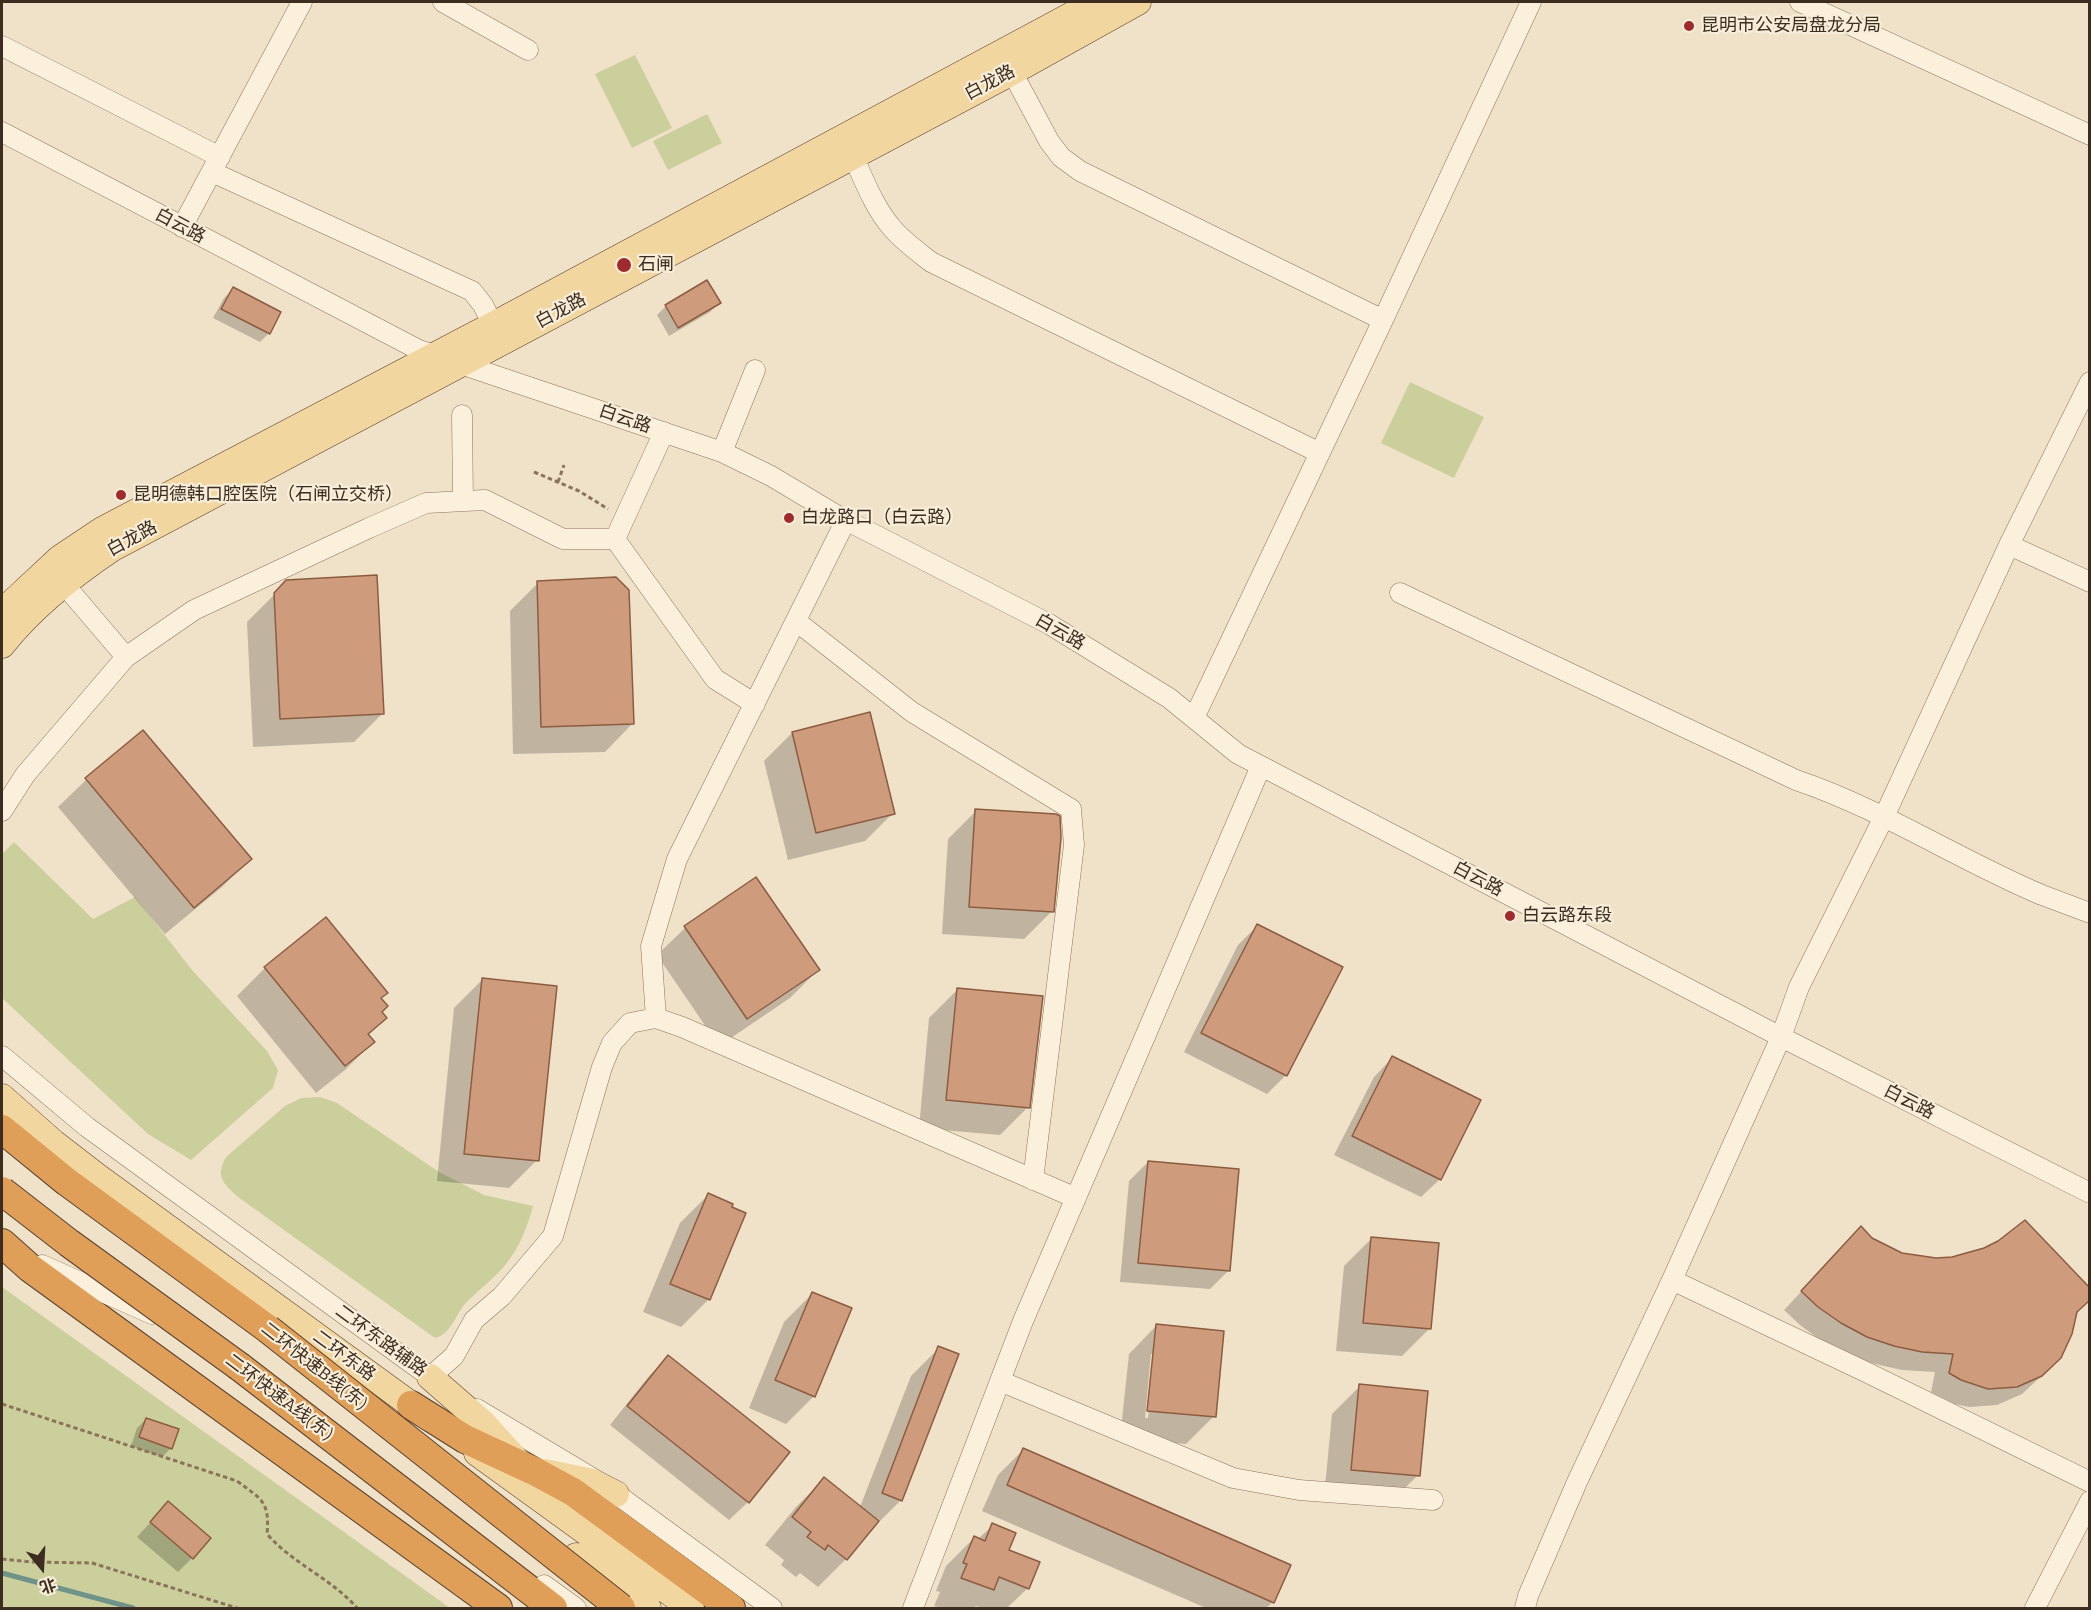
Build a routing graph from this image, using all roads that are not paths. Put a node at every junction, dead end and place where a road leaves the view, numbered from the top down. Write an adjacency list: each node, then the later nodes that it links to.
1 (302, 2): 13 (street)
2 (442, 2): 8 (street)
3 (1096, 2): 16 (main road, 白龙路)
4 (1138, 2): 9 (main road, 白龙路)
5 (1531, 2): 15 (street)
6 (1800, 2): 11 (street)
7 (2, 46): 13 (street)
8 (528, 50)
9 (1012, 72): 12 (main road, 白龙路); 15 (street)
10 (2, 132): 14 (street, 白云路)
11 (2090, 135)
12 (853, 156): 18 (main road, 白龙路); 24 (street)
13 (216, 165): 14 (street); 16 (street)
14 (182, 227): 17 (street, 白云路)
15 (1383, 320): 24 (street)
16 (492, 325): 17 (main road, 白龙路)
17 (434, 355): 18 (street, 白云路); 32 (main road, 白龙路)
18 (460, 364): 22 (street, 白云路); 30 (main road, 白龙路)
19 (755, 370): 23 (street)
20 (2090, 382): 28 (street)
21 (462, 415): 25 (street)
22 (664, 432): 23 (street, 白云路); 27 (street)
23 (722, 452): 26 (street, 白云路)
24 (1320, 453): 37 (street)
25 (463, 501): 27 (street); 35 (street)
26 (846, 520): 33 (street); 37 (street, 白云路)
27 (615, 539): 36 (street)
28 (2009, 545): 29 (street); 40 (street)
29 (2090, 582)
30 (63, 583): 34 (main road, 白龙路); 35 (street)
31 (1400, 593): 40 (street)
32 (2, 612)
33 (796, 621): 36 (street); 47 (street)
34 (2, 645)
35 (126, 657): 39 (street)
36 (754, 704): 42 (street)
37 (1194, 718): 38 (street, 白云路)
38 (1261, 766): 43 (street, 白云路); 50 (street)
39 (2, 811)
40 (1884, 817): 41 (street); 43 (street)
41 (2090, 913)
42 (656, 1018): 47 (street); 54 (street)
43 (1781, 1037): 49 (street, 白云路); 52 (street)
44 (2, 1056): 54 (street, 二环东路辅路)
45 (2, 1097): 56 (main road, 二环东路)
46 (2, 1130): 56 (main road, 二环东路, bridge); 66 (highway, 二环快速B线(东), bridge)
47 (1033, 1180): 50 (street)
48 (2, 1189): 53 (street); 64 (highway, 二环快速A线(东), bridge)
49 (2090, 1193)
50 (1076, 1198): 55 (street)
51 (4, 1246): 53 (street); 63 (highway)
52 (1672, 1280): 58 (street); 72 (street)
53 (212, 1343): 65 (street)
54 (430, 1377): 57 (main road); 59 (street, 二环东路辅路)
55 (1000, 1381): 60 (street); 71 (street)
56 (404, 1415): 57 (highway); 62 (main road, 二环东路); 67 (main road, 二环东路)
57 (521, 1465): 59 (main road); 62 (main road); 69 (highway)
58 (2090, 1482)
59 (616, 1494): 70 (street, 二环东路辅路)
60 (1433, 1500)
61 (2090, 1501): 73 (street)
62 (584, 1530): 68 (main road, 二环东路)
63 (498, 1608)
64 (554, 1608)
65 (576, 1608)
66 (621, 1608)
67 (648, 1608)
68 (691, 1608)
69 (731, 1608)
70 (772, 1608)
71 (913, 1608)
72 (1525, 1608)
73 (2035, 1608)

